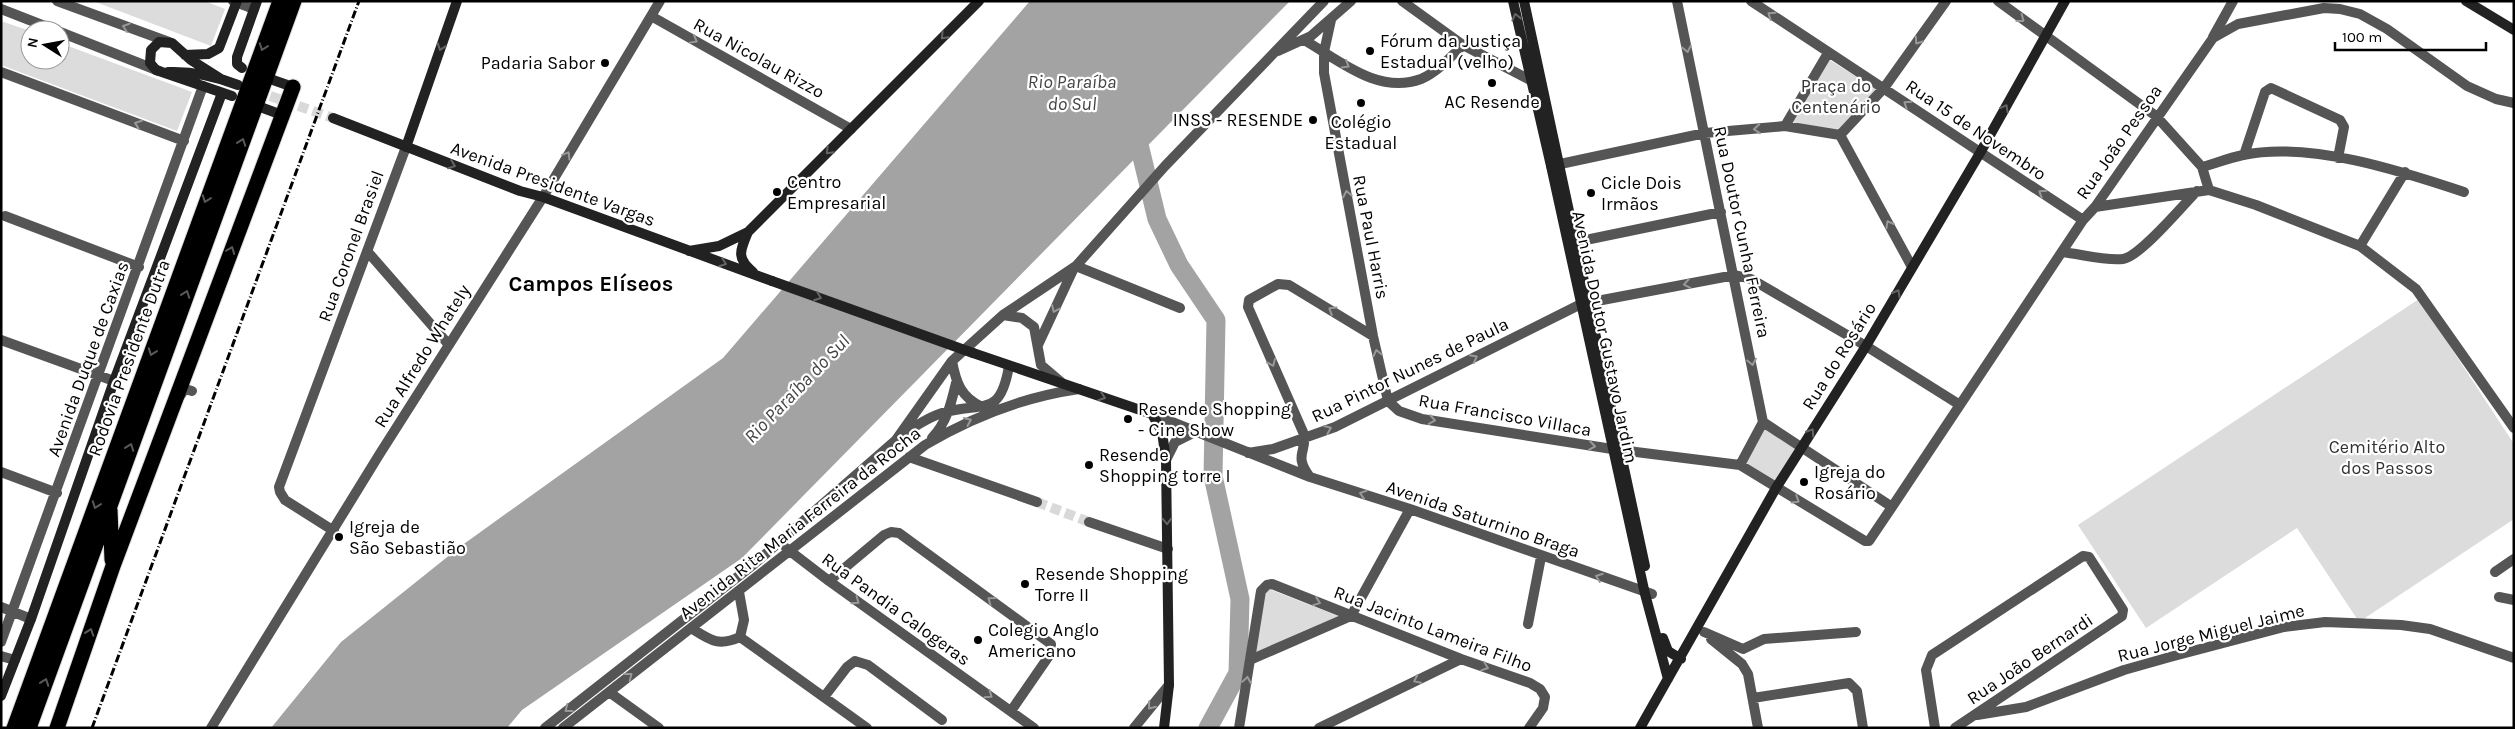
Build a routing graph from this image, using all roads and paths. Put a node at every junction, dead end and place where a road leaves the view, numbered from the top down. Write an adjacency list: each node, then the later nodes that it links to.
1 (57, 1): 31 (street, one-way to 1)
2 (280, 1): 165 (highway, Rodovia Presidente Dutra, one-way to 165)
3 (294, 1): 122 (highway, Rodovia Presidente Dutra, one-way to 3)
4 (457, 1): 57 (street, Rua Coronel Brasiel, one-way to 57)
5 (660, 1): 23 (street, Rua Alfredo Whately)
6 (978, 1): 53 (street, one-way to 53)
7 (1324, 1): 22 (street)
8 (1351, 1): 25 (street)
9 (1402, 1): 32 (street)
10 (1512, 1): 42 (street, Avenida Doutor Gustavo Jardim, one-way to 10)
11 (1524, 1): 42 (street, Avenida Doutor Gustavo Jardim)
12 (1677, 1): 54 (street, Rua Doutor Cunha Ferreira, one-way to 54)
13 (1751, 1): 35 (street, Rua 15 de Novembro, one-way to 13)
14 (1946, 1): 46 (street, one-way to 46)
15 (1998, 1): 28 (street, one-way to 28)
16 (2065, 1): 28 (street, Rua do Rosário)
17 (2233, 1): 29 (street)
18 (2466, 1): 26 (street)
19 (236, 2): 20 (street); 36 (street)
20 (256, 5): 37 (street)
21 (1, 9): 24 (street)
22 (1312, 12): 25 (street); 33 (street)
23 (651, 16): 53 (street, Rua Nicolau Rizzo, one-way to 53); 67 (street, Rua Alfredo Whately, one-way to 23)
24 (29, 20)
25 (1327, 23): 30 (street); 34 (street, Rua Paul Harris)
26 (2514, 30)
27 (70, 36): 39 (street)
28 (2045, 36): 50 (street); 58 (street, Rua do Rosário, one-way to 28)
29 (2213, 38): 47 (street, Rua João Pessoa); 50 (street, Rua João Pessoa)
30 (1304, 40): 33 (street); 34 (street)
31 (172, 43): 36 (street); 39 (street)
32 (1463, 45): 34 (street, one-way to 32); 42 (street)
33 (1274, 52): 80 (street)
34 (1324, 52): 86 (street, Rua Paul Harris, one-way to 34)
35 (1828, 53): 46 (street, Rua 15 de Novembro); 52 (street)
36 (185, 55): 40 (street)
37 (242, 68)
38 (1, 72): 56 (street, one-way to 38)
39 (161, 72): 40 (street); 44 (street)
40 (221, 79): 43 (street)
41 (273, 80): 45 (street)
42 (1537, 80): 61 (street, Avenida Doutor Gustavo Jardim)
43 (238, 85)
44 (203, 86): 56 (street, Avenida Duque de Caxias); 94 (street, Avenida Duque de Caxias)
45 (293, 87): 49 (highway)
46 (1884, 88): 55 (street); 58 (street, Rua 15 de Novembro, one-way to 46)
47 (2514, 103)
48 (263, 108): 49 (street)
49 (282, 115): 102 (highway, one-way to 49)
50 (2156, 116): 62 (street); 68 (street, Rua João Pessoa)
51 (333, 118): 57 (street, Avenida Presidente Vargas)
52 (1785, 126): 54 (street, one-way to 54); 55 (street)
53 (851, 129): 72 (street, one-way to 72)
54 (1705, 134): 61 (street); 69 (street, Rua Doutor Cunha Ferreira)
55 (1840, 136): 79 (street, one-way to 55)
56 (184, 141): 78 (street, Avenida Duque de Caxias)
57 (406, 148): 67 (street, Avenida Presidente Vargas, one-way to 67); 75 (street, Rua Coronel Brasiel)
58 (1980, 153): 71 (street, Rua 15 de Novembro, one-way to 58); 79 (street, Rua do Rosário)
59 (2244, 154): 60 (street); 60 (street); 62 (street)
60 (2338, 158): 63 (street)
61 (1555, 165): 73 (street, Avenida Doutor Gustavo Jardim); 83 (street, Avenida Doutor Gustavo Jardim)
62 (2202, 167): 64 (street)
63 (2405, 172): 66 (street); 74 (street)
64 (2209, 190): 65 (street); 74 (street)
65 (2197, 191): 68 (street); 77 (street)
66 (2464, 192)
67 (543, 197): 76 (street, Avenida Presidente Vargas); 88 (street, Rua Alfredo Whately)
68 (2095, 207): 71 (street, Rua João Pessoa)
69 (1721, 212): 73 (street); 81 (street, Rua Doutor Cunha Ferreira)
70 (5, 216): 78 (street)
71 (2083, 220): 77 (street, Rua João Pessoa)
72 (748, 232): 76 (street); 82 (street)
73 (1576, 242): 83 (street, Avenida Doutor Gustavo Jardim)
74 (2360, 246): 106 (street)
75 (367, 251): 88 (street); 126 (street, Rua Coronel Brasiel)
76 (688, 251): 82 (street, Avenida Presidente Vargas, one-way to 82)
77 (2062, 252): 100 (street, Rua João Pessoa)
78 (139, 267): 93 (street, Avenida Duque de Caxias)
79 (1912, 267): 89 (street, Rua do Rosário, one-way to 79)
80 (1075, 268): 84 (street); 85 (street, Avenida Rita Maria Ferreira da Rocha); 90 (street, one-way to 90)
81 (1735, 275): 83 (street, Rua Pintor Nunes de Paula, one-way to 83); 89 (street); 105 (street, Rua Doutor Cunha Ferreira, one-way to 105)
82 (757, 276): 92 (street, Avenida Presidente Vargas, one-way to 92, bridge)
83 (1585, 303): 99 (street, Rua Pintor Nunes de Paula, one-way to 83); 112 (street, Avenida Doutor Gustavo Jardim)
84 (1180, 308)
85 (1003, 314): 90 (street); 91 (street, Avenida Rita Maria Ferreira da Rocha)
86 (1373, 336): 99 (street, Rua Paul Harris, one-way to 86); 108 (street, one-way to 108)
87 (1, 340): 93 (street)
88 (448, 345): 126 (street, Rua Alfredo Whately)
89 (1866, 346): 100 (street); 111 (street, Rua do Rosário, one-way to 89)
90 (1037, 348): 96 (street)
91 (952, 361): 95 (street); 109 (street, Avenida Rita Maria Ferreira da Rocha)
92 (1008, 366): 96 (street, Avenida Presidente Vargas); 101 (street)
93 (99, 376): 94 (street); 120 (street, Avenida Duque de Caxias)
94 (114, 381): 143 (street, Avenida Duque de Caxias)
95 (956, 383): 101 (street); 103 (street)
96 (1063, 384): 97 (street, Avenida Presidente Vargas)
97 (1080, 389): 104 (street, Avenida Presidente Vargas, one-way to 104); 110 (street, Avenida Rita Maria Ferreira da Rocha, one-way to 97)
98 (192, 391): 102 (street)
99 (1388, 401): 108 (street, Rua Pintor Nunes de Paula, one-way to 99); 112 (street, Rua Francisco Villaca, one-way to 112)
100 (1960, 404): 123 (street, Rua João Pessoa)
101 (982, 407): 103 (street)
102 (171, 411): 133 (highway)
103 (950, 411): 109 (street); 110 (street)
104 (1152, 414): 107 (street, Avenida Saturnino Braga); 115 (street)
105 (1763, 422): 111 (street); 116 (street)
106 (2514, 428)
107 (1198, 433): 113 (street, Avenida Saturnino Braga); 115 (street)
108 (1306, 439): 113 (street, Rua Pintor Nunes de Paula); 118 (street)
109 (896, 440): 127 (street, Avenida Rita Maria Ferreira da Rocha)
110 (925, 445): 114 (street, Avenida Rita Maria Ferreira da Rocha)
111 (1801, 447): 119 (street, Rua do Rosário); 123 (street)
112 (1616, 450): 116 (street, Rua Francisco Villaca); 137 (street, Avenida Doutor Gustavo Jardim)
113 (1245, 451): 118 (street, Avenida Saturnino Braga)
114 (909, 457): 121 (street); 130 (street, Avenida Rita Maria Ferreira da Rocha)
115 (1166, 460): 129 (street, one-way to 129)
116 (1740, 465): 119 (street, Rua Francisco Villaca)
117 (1, 472): 120 (street)
118 (1310, 477): 124 (street, Avenida Saturnino Braga, one-way to 118)
119 (1776, 488): 128 (street, Rua Francisco Villaca, one-way to 128); 146 (street, Rua do Rosário)
120 (57, 493): 141 (street, Avenida Duque de Caxias)
121 (1037, 502)
122 (110, 503): 133 (highway); 166 (highway, Rodovia Presidente Dutra, one-way to 122)
123 (1892, 507): 128 (street, Rua João Pessoa)
124 (1410, 509): 131 (street, Avenida Saturnino Braga); 142 (street)
125 (1089, 522): 129 (street)
126 (334, 530): 168 (street, Rua Alfredo Whately)
127 (781, 541): 130 (street, Rua Pandia Calogeras); 169 (street, Avenida Rita Maria Ferreira da Rocha, one-way to 169)
128 (1869, 541)
129 (1168, 550): 157 (street)
130 (789, 551): 135 (street, Rua Pandia Calogeras); 136 (street, Avenida Rita Maria Ferreira da Rocha)
131 (1541, 557): 137 (street, Avenida Saturnino Braga, one-way to 131); 144 (street)
132 (2514, 559): 134 (street)
133 (113, 566): 167 (highway, one-way to 133)
134 (2496, 572)
135 (829, 582): 162 (street, Rua Pandia Calogeras, one-way to 162); 162 (street, one-way to 135)
136 (739, 592): 145 (street, Avenida Rita Maria Ferreira da Rocha); 148 (street)
137 (1648, 594): 151 (street, Avenida Doutor Gustavo Jardim); 156 (street, Avenida Doutor Gustavo Jardim)
138 (2498, 597): 139 (street)
139 (2514, 600)
140 (1, 607): 141 (street)
141 (12, 612): 143 (street); 149 (street, Avenida Duque de Caxias)
142 (1351, 616): 153 (street, Rua Jacinto Lameira Filho); 155 (street); 155 (street, Rua Jacinto Lameira Filho, one-way to 142)
143 (31, 619): 154 (street, Avenida Duque de Caxias)
144 (1528, 624)
145 (691, 628): 148 (street); 158 (street, Avenida Rita Maria Ferreira da Rocha, one-way to 145)
146 (1700, 630): 147 (street); 151 (street, Rua do Rosário); 161 (street)
147 (1856, 632)
148 (740, 637): 160 (street)
149 (2, 639)
150 (1, 656): 154 (street)
151 (1681, 658): 156 (street, Rua do Rosário)
152 (2514, 658): 163 (street, Rua Jorge Miguel Jaime)
153 (1461, 659): 177 (street, one-way to 177); 178 (street, Rua Jacinto Lameira Filho, one-way to 178)
154 (15, 660): 159 (street, Avenida Duque de Caxias)
155 (1250, 660): 176 (street, one-way to 155)
156 (1668, 679): 179 (street, Rua do Rosário)
157 (1169, 685): 174 (street, one-way to 174); 175 (street)
158 (609, 692): 170 (street, Avenida Rita Maria Ferreira da Rocha); 171 (street)
159 (1, 696)
160 (824, 696): 164 (street); 172 (street)
161 (1753, 698): 180 (street); 181 (street)
162 (1011, 711): 173 (street, Rua Pandia Calogeras)
163 (1977, 714): 182 (street, Rua João Bernardi); 183 (street, Rua João Bernardi)
164 (942, 720)
165 (14, 728)
166 (29, 728)
167 (57, 728)
168 (211, 728)
169 (545, 728)
170 (563, 728)
171 (659, 728)
172 (867, 728)
173 (1034, 728)
174 (1134, 728)
175 (1164, 728)
176 (1239, 728)
177 (1319, 728)
178 (1529, 728)
179 (1640, 728)
180 (1758, 728)
181 (1863, 728)
182 (1935, 728)
183 (1955, 728)

